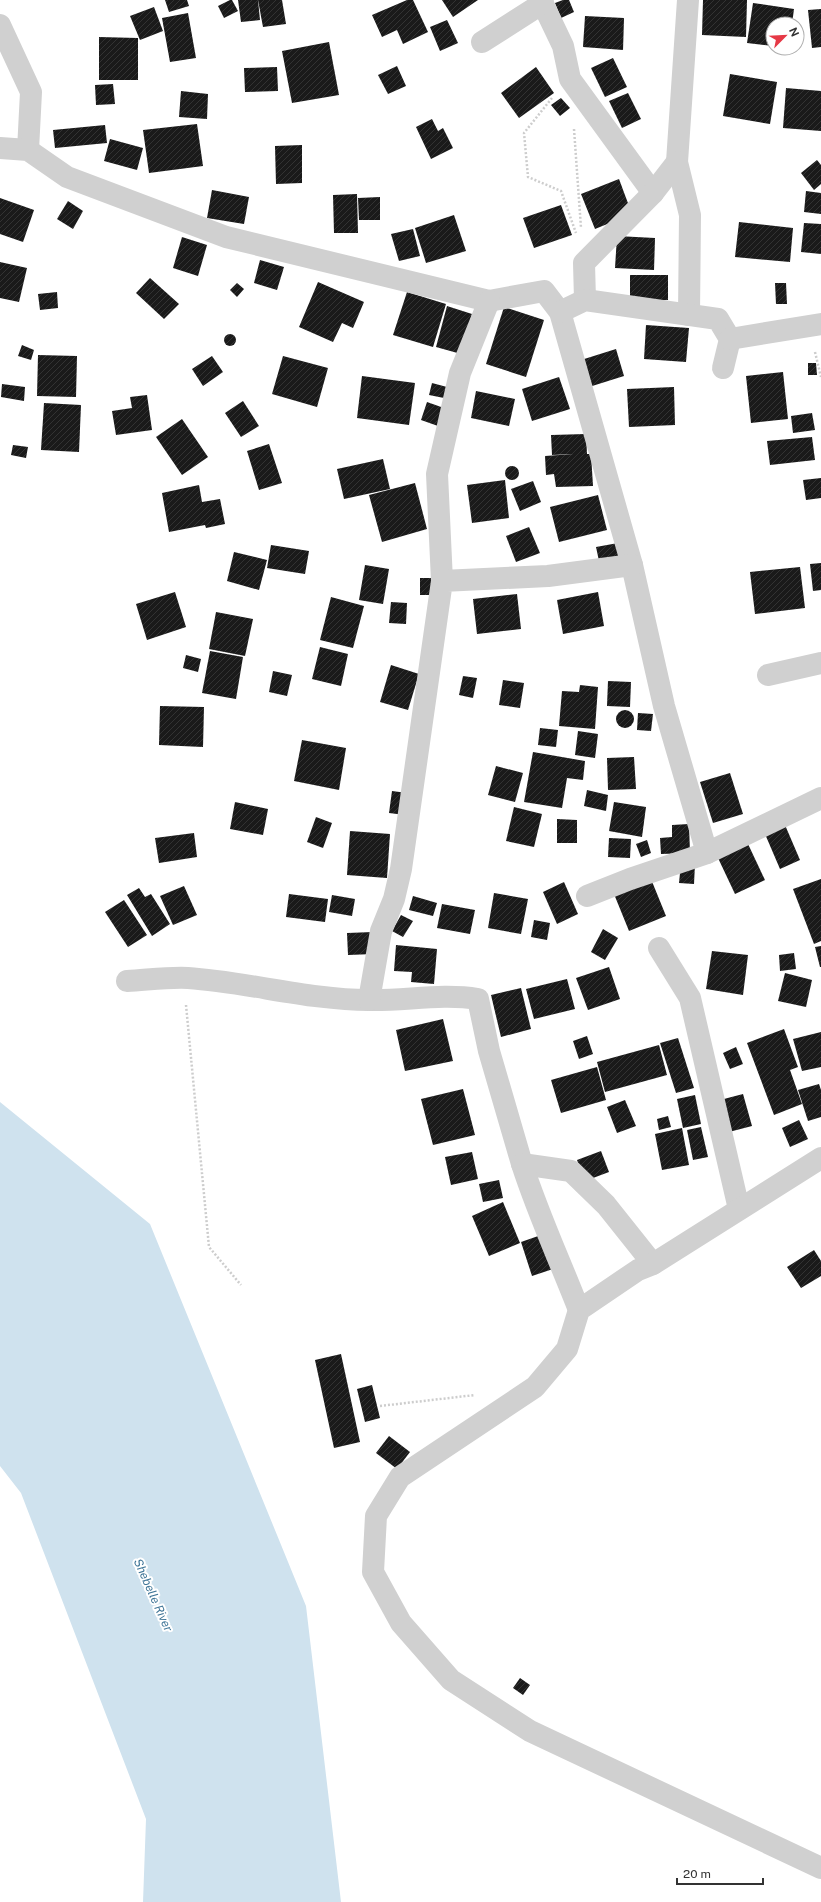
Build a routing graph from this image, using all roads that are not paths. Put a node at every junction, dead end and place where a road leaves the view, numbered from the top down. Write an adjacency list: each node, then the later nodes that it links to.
1 (688, 0): 7 (street)
2 (542, 1): 4 (street); 8 (street)
3 (0, 26): 6 (street)
4 (482, 42)
5 (0, 149): 6 (street)
6 (28, 150): 10 (street)
7 (677, 162): 8 (street); 12 (street)
8 (653, 193): 9 (street)
9 (585, 300): 11 (street); 12 (street)
10 (488, 301): 11 (street); 17 (street)
11 (560, 312): 16 (street)
12 (689, 315): 14 (street)
13 (821, 324): 14 (street)
14 (730, 339): 15 (street)
15 (723, 368)
16 (632, 565): 17 (street); 21 (street)
17 (442, 581): 25 (street)
18 (821, 663): 19 (street)
19 (768, 676)
20 (821, 798): 21 (street)
21 (708, 853): 22 (street)
22 (587, 896)
23 (659, 948): 28 (street)
24 (127, 981): 25 (street)
25 (369, 1000): 27 (street)
26 (821, 1158): 28 (street)
27 (522, 1164): 29 (street); 30 (street)
28 (739, 1209): 29 (street)
29 (653, 1264): 30 (street)
30 (579, 1310): 31 (street)
31 (821, 1868)

